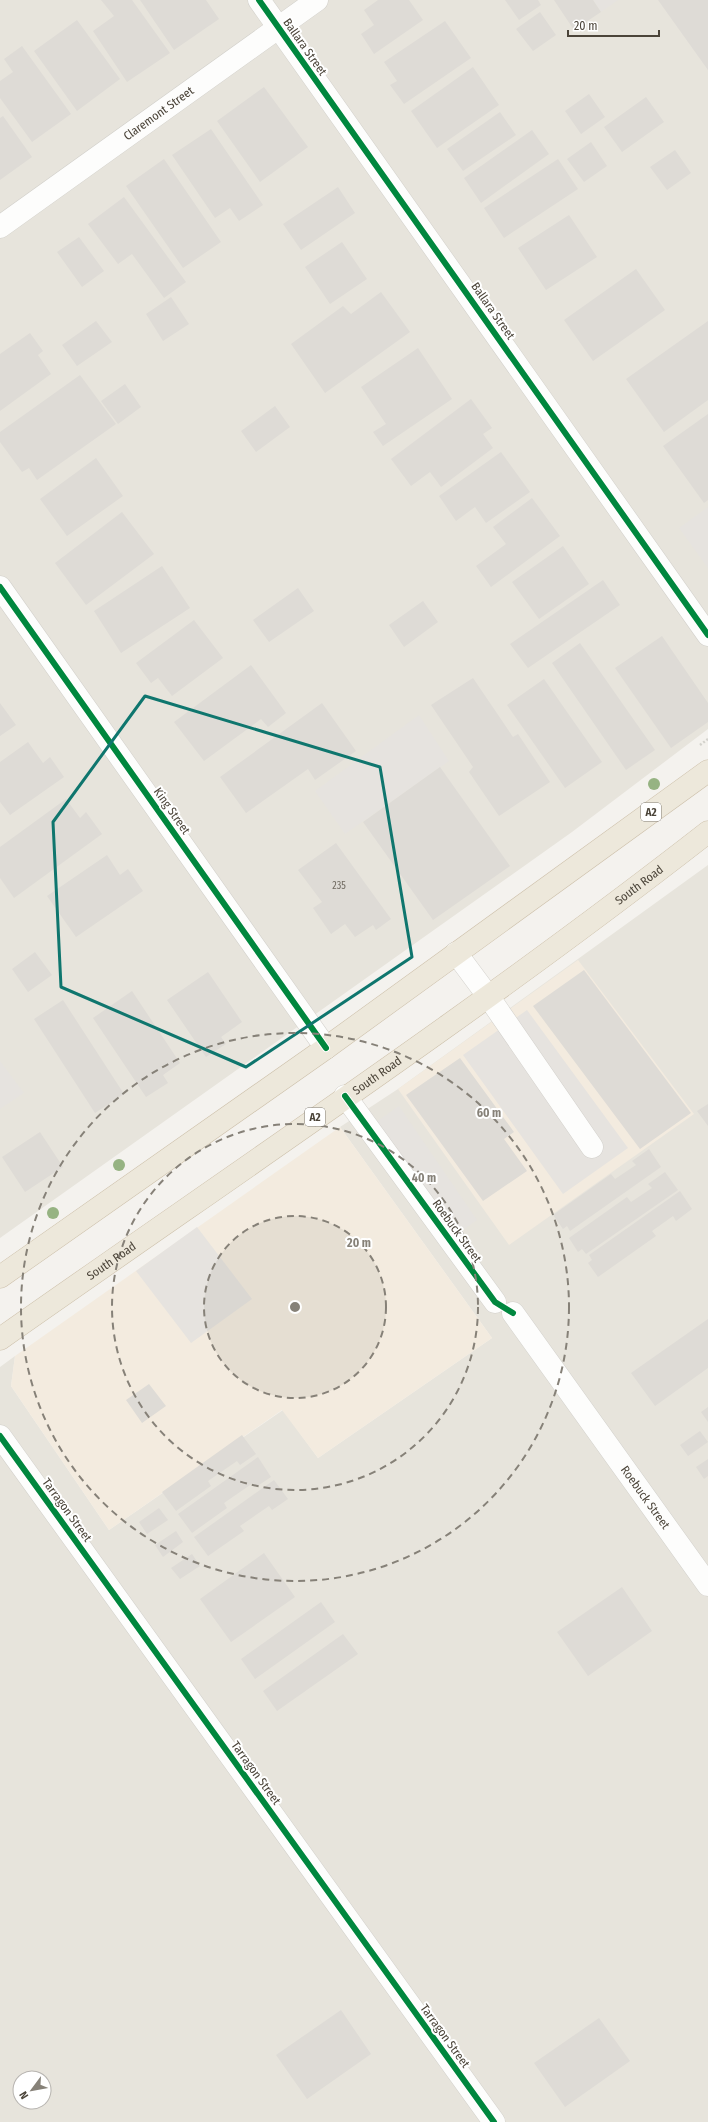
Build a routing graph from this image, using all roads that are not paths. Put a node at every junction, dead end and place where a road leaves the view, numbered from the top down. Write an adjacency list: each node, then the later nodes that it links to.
1 (259, 0): 3 (street, Ballara Street)
2 (317, 0): 3 (street, Claremont Street)
3 (278, 27): 4 (street, Claremont Street); 6 (street, Ballara Street)
4 (0, 227)
5 (0, 587): 11 (street, King Street)
6 (708, 635)
7 (708, 771): 9 (highway, A2)
8 (708, 832): 10 (highway, South Road / A2)
9 (456, 954): 10 (street); 11 (highway, A2)
10 (488, 996): 12 (highway, South Road / A2); 13 (street)
11 (326, 1048): 14 (highway, A2)
12 (345, 1096): 15 (street, Roebuck Street); 17 (highway, South Road / A2)
13 (592, 1147)
14 (0, 1278)
15 (495, 1302)
16 (513, 1313): 19 (street, Roebuck Street)
17 (0, 1339)
18 (0, 1436): 20 (street, Tarragon Street)
19 (708, 1585)
20 (494, 2122)

